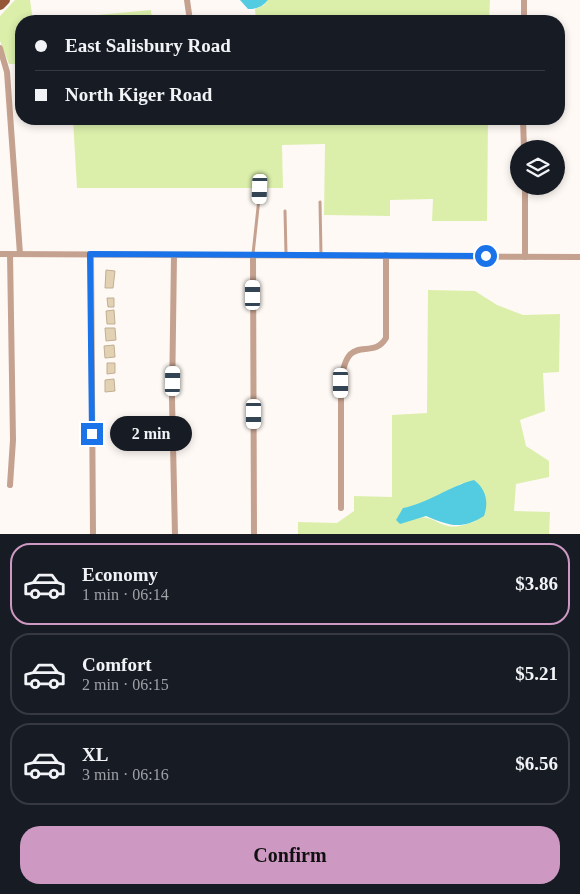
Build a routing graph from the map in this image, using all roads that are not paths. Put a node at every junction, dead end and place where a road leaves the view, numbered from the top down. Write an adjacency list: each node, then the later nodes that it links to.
1 (187, 0): 3 (street)
2 (524, 0): 4 (street)
3 (189, 15)
4 (524, 15)
5 (0, 48): 6 (street)
6 (3, 64): 15 (street)
7 (524, 125): 8 (street)
8 (524, 140)
9 (260, 189): 17 (lane)
10 (525, 195): 22 (street)
11 (320, 202): 19 (lane)
12 (285, 210): 18 (lane)
13 (0, 254): 14 (street)
14 (10, 254): 15 (street); 24 (street)
15 (20, 254): 16 (street)
16 (90, 254): 21 (street); 26 (street)
17 (253, 255): 18 (street); 21 (street); 28 (street)
18 (286, 255): 19 (street)
19 (321, 255): 20 (street)
20 (386, 255): 22 (street); 25 (street)
21 (174, 256): 27 (street)
22 (526, 257): 23 (street)
23 (580, 257)
24 (10, 485)
25 (341, 508)
26 (93, 534)
27 (175, 534)
28 (254, 534)

